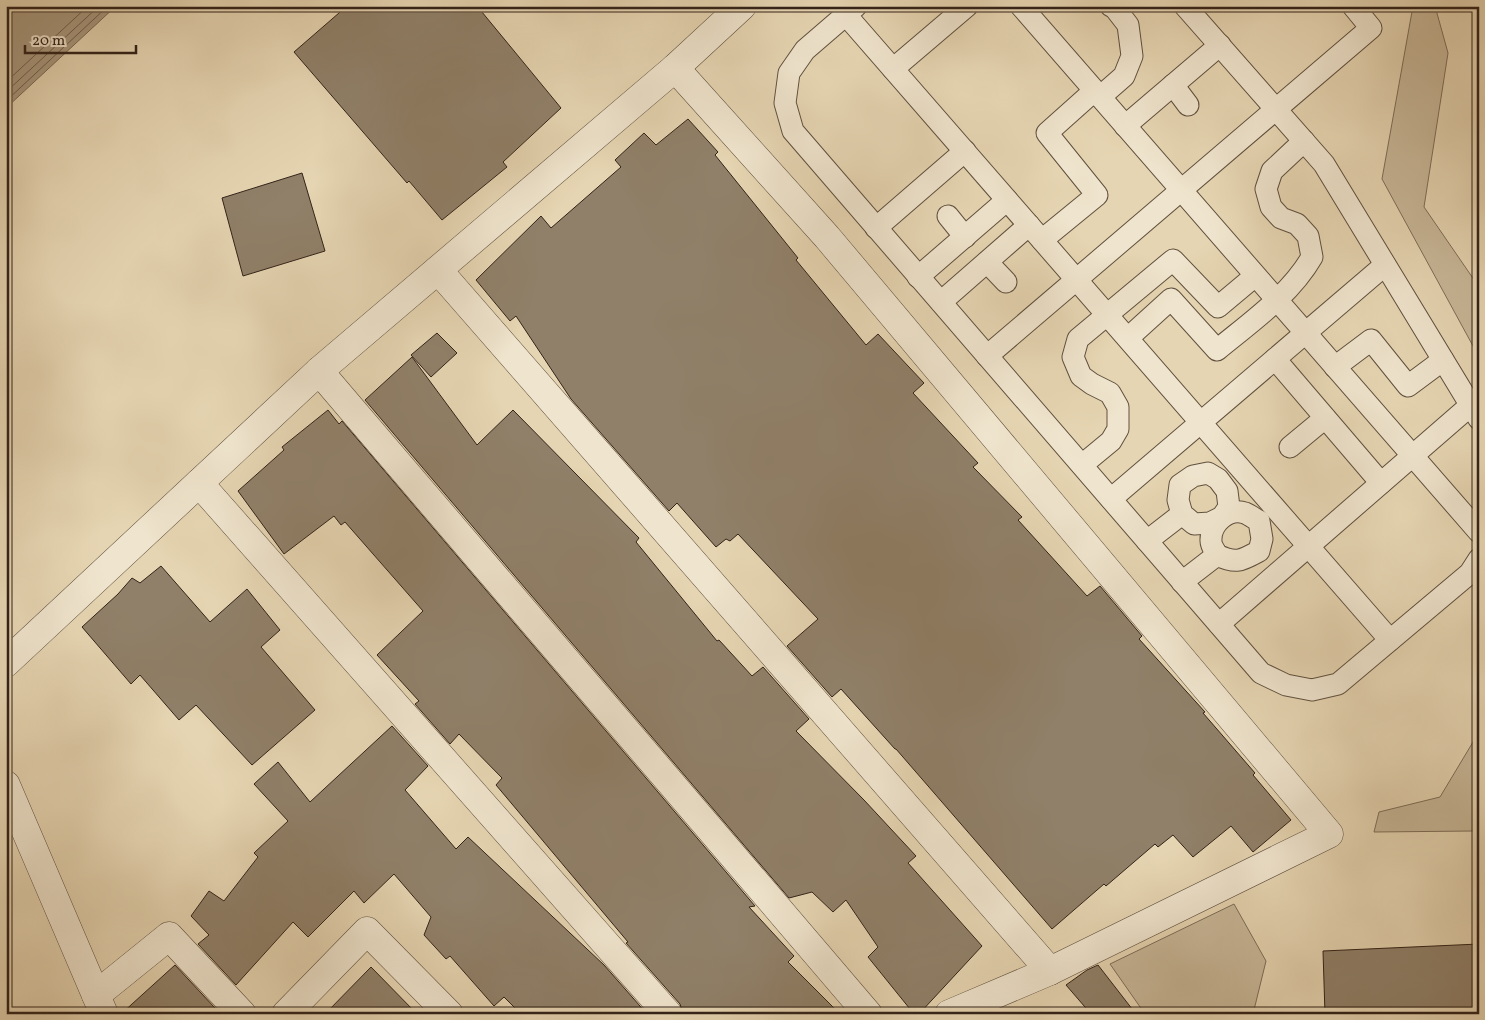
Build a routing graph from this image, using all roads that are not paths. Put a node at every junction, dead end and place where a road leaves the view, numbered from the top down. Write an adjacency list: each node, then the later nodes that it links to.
1 (742, 6): 9 (street)
2 (967, 6): 10 (lane)
3 (1021, 6): 12 (lane)
4 (1111, 6): 12 (lane)
5 (1185, 6): 8 (lane)
6 (1353, 6): 14 (lane)
7 (851, 11): 10 (lane); 21 (lane)
8 (1220, 45): 11 (lane); 14 (lane)
9 (675, 68): 26 (street); 62 (street)
10 (893, 68): 17 (lane)
11 (1172, 85): 13 (lane); 15 (lane)
12 (1097, 94): 15 (lane); 22 (lane)
13 (1188, 105)
14 (1276, 109): 16 (lane); 18 (lane)
15 (1125, 126): 18 (lane)
16 (1304, 141): 25 (lane); 31 (lane)
17 (965, 151): 19 (lane); 21 (lane)
18 (1180, 190): 27 (lane); 29 (lane)
19 (1007, 200): 22 (lane); 23 (lane)
20 (948, 216): 23 (lane)
21 (876, 228): 28 (lane)
22 (1036, 233): 24 (lane); 29 (lane)
23 (965, 237): 28 (lane)
24 (987, 262): 30 (lane); 32 (lane)
25 (1385, 265): 34 (lane); 38 (lane)
26 (438, 270): 40 (street); 62 (street)
27 (1255, 276): 31 (lane); 33 (lane)
28 (918, 277): 32 (lane)
29 (1076, 279): 33 (lane); 36 (lane)
30 (1006, 282)
31 (1277, 300): 34 (lane); 35 (lane)
32 (941, 302): 36 (lane)
33 (1107, 314): 35 (lane); 46 (lane)
34 (1305, 333): 37 (lane); 39 (lane)
35 (1128, 338): 43 (lane)
36 (987, 356): 46 (lane)
37 (1275, 359): 42 (lane); 43 (lane)
38 (1443, 360): 39 (lane); 41 (lane)
39 (1335, 367): 45 (lane)
40 (319, 371): 47 (street); 68 (street)
41 (1475, 412): 45 (lane)
42 (1325, 418): 44 (lane); 48 (lane)
43 (1200, 422): 49 (lane); 54 (lane)
44 (1290, 447)
45 (1413, 456): 48 (lane); 52 (lane)
46 (1082, 465): 49 (lane)
47 (199, 483): 60 (street); 67 (street)
48 (1381, 483): 54 (lane)
49 (1110, 499): 53 (lane)
50 (1182, 514): 51 (lane); 51 (lane); 53 (lane)
51 (1222, 518): 55 (lane); 55 (lane)
52 (1479, 532)
53 (1147, 541): 57 (lane)
54 (1309, 546): 58 (lane); 59 (lane)
55 (1217, 556): 57 (lane)
56 (1479, 559): 59 (lane)
57 (1182, 582): 58 (lane)
58 (1219, 624): 59 (lane)
59 (1390, 640)
60 (6, 664)
61 (6, 786): 63 (street)
62 (1050, 972): 69 (street)
63 (100, 1004): 64 (street)
64 (242, 1014)
65 (286, 1014): 66 (street)
66 (449, 1014)
67 (668, 1014)
68 (868, 1014)
69 (949, 1014)

